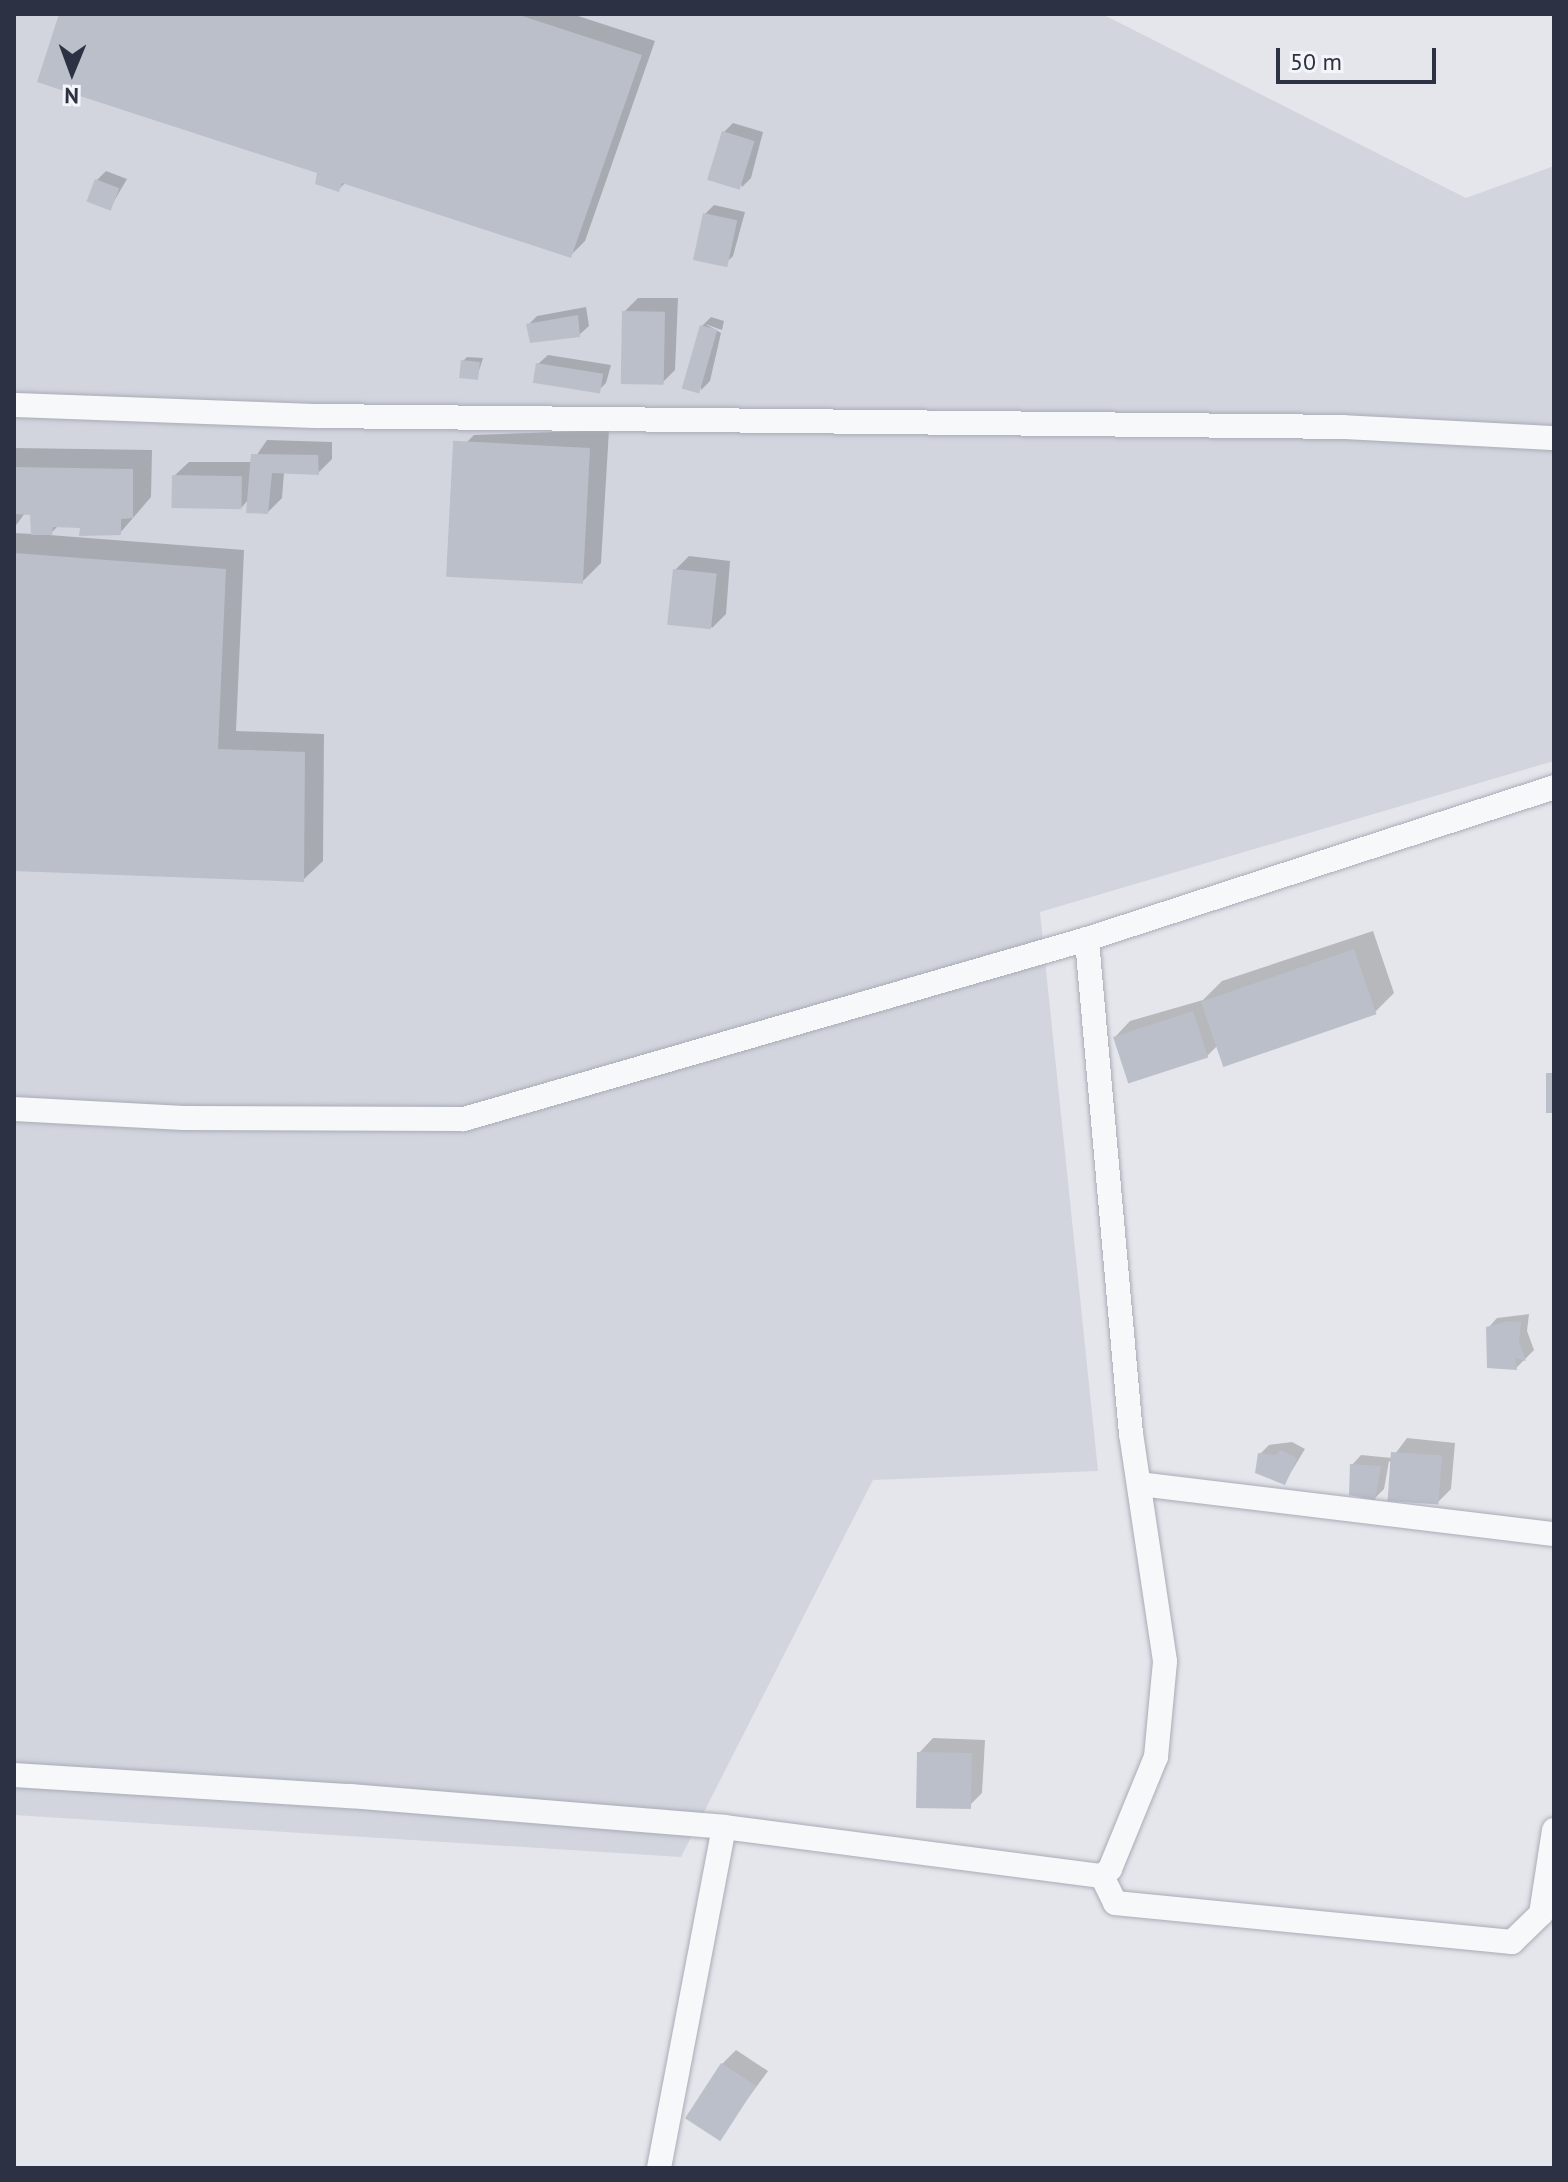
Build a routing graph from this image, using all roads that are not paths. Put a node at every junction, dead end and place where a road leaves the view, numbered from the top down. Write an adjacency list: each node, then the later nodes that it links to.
1 (14, 405): 2 (street)
2 (1554, 438)
3 (1554, 787): 4 (street)
4 (1087, 939): 5 (street); 6 (street)
5 (14, 1109)
6 (1140, 1484): 7 (street); 11 (street)
7 (1554, 1534)
8 (14, 1775): 9 (street)
9 (724, 1827): 11 (street); 12 (street)
10 (1554, 1830): 11 (street)
11 (1102, 1876)
12 (659, 2168)

